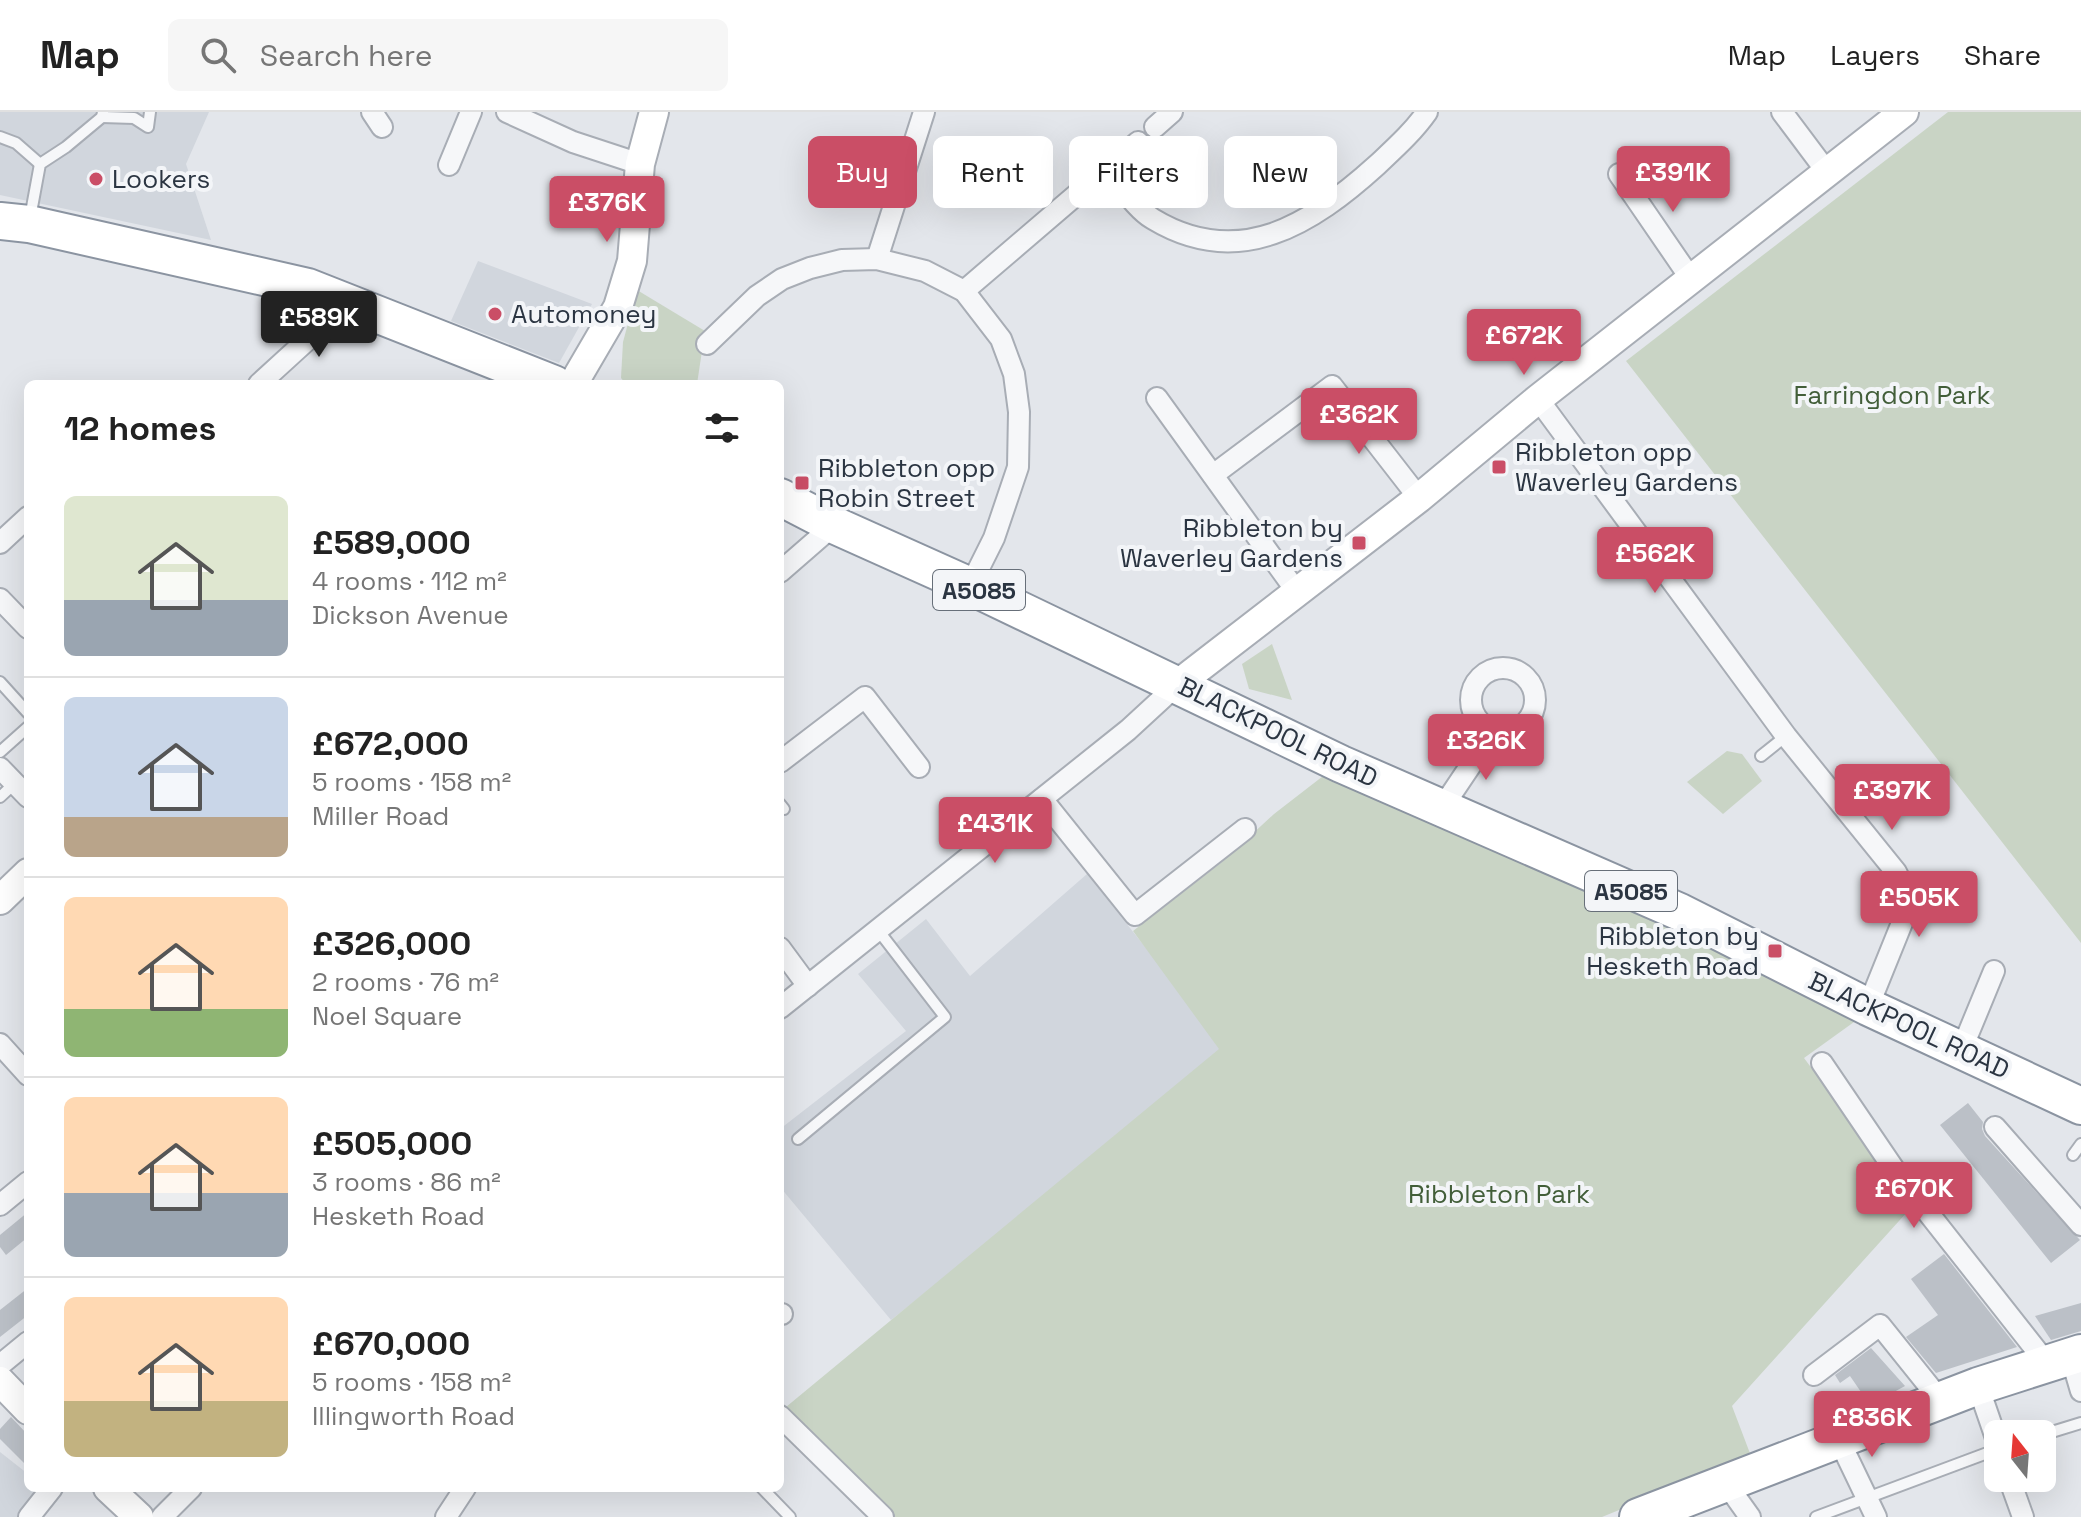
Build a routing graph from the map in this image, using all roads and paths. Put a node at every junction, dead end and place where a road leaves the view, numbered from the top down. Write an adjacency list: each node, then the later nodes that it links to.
1 (150, 112): 10 (lane)
2 (471, 112): 15 (street)
3 (507, 112): 14 (street)
4 (654, 112): 14 (street)
5 (924, 112): 21 (street)
6 (1172, 112): 11 (street)
7 (1427, 112): 19 (street)
8 (1782, 112): 16 (street)
9 (1904, 112): 16 (street)
10 (102, 114): 13 (lane)
11 (1155, 127)
12 (0, 137): 13 (lane)
13 (40, 164): 20 (lane)
14 (640, 164): 28 (street)
15 (449, 165)
16 (1827, 172): 22 (street)
17 (1619, 174): 22 (street)
18 (1069, 203): 23 (street)
19 (1141, 208)
20 (14, 222): 24 (highway)
21 (877, 259): 23 (street); 25 (street)
22 (1691, 279): 30 (street)
23 (964, 291): 38 (street)
24 (350, 301): 26 (street); 27 (highway)
25 (707, 344)
26 (263, 380)
27 (544, 380)
28 (575, 380)
29 (1157, 398): 31 (street)
30 (1538, 399): 32 (street); 47 (street)
31 (1213, 475): 32 (street); 39 (street)
32 (1419, 498): 39 (street)
33 (784, 499): 35 (highway, BLACKPOOL ROAD / A5085)
34 (24, 521): 36 (street)
35 (834, 525): 37 (street); 38 (highway, BLACKPOOL ROAD / A5085)
36 (0, 543)
37 (784, 569)
38 (970, 586): 43 (highway, BLACKPOOL ROAD / A5085)
39 (1297, 592): 43 (street)
40 (0, 599): 41 (street)
41 (24, 624)
42 (0, 682): 44 (lane)
43 (1178, 684): 54 (street); 55 (highway, BLACKPOOL ROAD / A5085)
44 (24, 709)
45 (24, 731): 48 (lane)
46 (1493, 732): 55 (street)
47 (1786, 736): 49 (lane); 64 (street)
48 (0, 752)
49 (1761, 756)
50 (784, 759): 51 (street)
51 (919, 767)
52 (0, 768): 53 (street)
53 (14, 792)
54 (1042, 799): 56 (street); 59 (street)
55 (1442, 808): 64 (highway, BLACKPOOL ROAD / A5085)
56 (1245, 829)
57 (24, 877): 58 (street)
58 (0, 900)
59 (878, 930): 62 (street); 71 (lane)
60 (784, 953): 62 (street)
61 (1994, 971): 66 (street)
62 (808, 986): 63 (street)
63 (784, 1005)
64 (1868, 1007): 66 (highway, BLACKPOOL ROAD / A5085)
65 (0, 1044): 68 (street)
66 (1961, 1051): 69 (highway, BLACKPOOL ROAD / A5085)
67 (1822, 1063): 79 (street)
68 (24, 1071)
69 (2081, 1106)
70 (1995, 1127): 76 (street)
71 (798, 1139)
72 (2081, 1144): 73 (lane)
73 (2073, 1155)
74 (24, 1185): 75 (street)
75 (0, 1205)
76 (2081, 1225)
77 (24, 1345): 78 (street)
78 (0, 1365)
79 (2070, 1366): 82 (highway)
80 (1814, 1375): 83 (street)
81 (0, 1381): 84 (street)
82 (1978, 1386): 83 (highway); 86 (street)
83 (1941, 1401): 89 (highway)
84 (24, 1406)
85 (784, 1420): 104 (street)
86 (1989, 1420)
87 (2081, 1423): 88 (lane)
88 (2056, 1431)
89 (1839, 1440): 91 (highway); 98 (street)
90 (1984, 1451): 98 (lane)
91 (1725, 1482): 105 (highway); 106 (street)
92 (49, 1492): 99 (street)
93 (112, 1492): 100 (street)
94 (187, 1492): 101 (street)
95 (462, 1492): 102 (street)
96 (766, 1492): 103 (lane)
97 (2014, 1492): 109 (street)
98 (1864, 1497): 107 (lane); 108 (street)
99 (29, 1517)
100 (139, 1517)
101 (162, 1517)
102 (446, 1517)
103 (790, 1517)
104 (883, 1517)
105 (1638, 1517)
106 (1750, 1517)
107 (1816, 1517)
108 (1876, 1517)
109 (2023, 1517)

